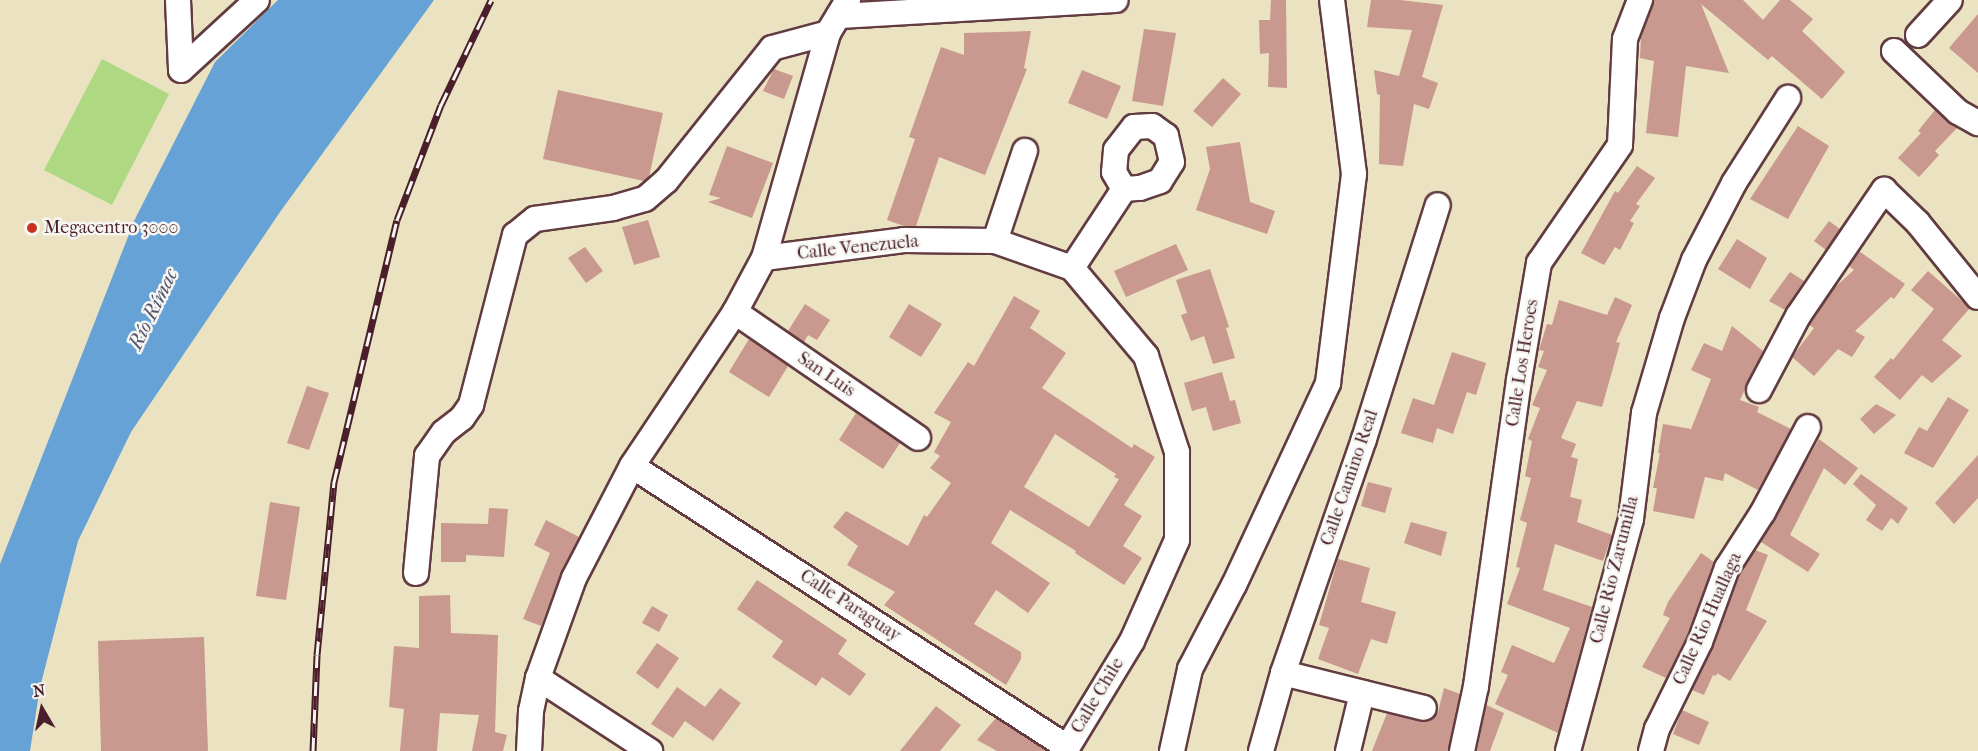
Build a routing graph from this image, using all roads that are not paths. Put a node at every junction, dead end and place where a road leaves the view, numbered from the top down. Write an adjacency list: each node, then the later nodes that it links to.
1 (178, 0): 2 (street)
2 (257, 0)
3 (1116, 0): 7 (street)
4 (1332, 0): 33 (street)
5 (1640, 0): 36 (street, Calle Los Heroes)
6 (1950, 0): 9 (street)
7 (1079, 2): 8 (street)
8 (838, 16): 17 (street); 25 (street)
9 (1918, 35)
10 (1894, 51): 12 (street)
11 (1788, 98): 37 (street, Calle Rio Zarumilla)
12 (1978, 123)
13 (1025, 151): 16 (street)
14 (1124, 189): 18 (street)
15 (1438, 205): 26 (street, Calle Camino Real)
16 (995, 241): 17 (street, Calle Venezuela); 18 (street, Calle Venezuela)
17 (764, 258): 20 (street)
18 (1072, 268): 30 (street, Calle Chile)
19 (1978, 297): 21 (street)
20 (735, 312): 23 (street, San Luis); 24 (street)
21 (1759, 390)
22 (1808, 427): 38 (street, Calle Rio Huallaga)
23 (918, 438)
24 (632, 466): 27 (street); 30 (street, Calle Paraguay)
25 (416, 573)
26 (1283, 673): 28 (street); 34 (street, Calle Camino Real)
27 (538, 678): 31 (street); 32 (street)
28 (1362, 693): 29 (street); 35 (street)
29 (1424, 708)
30 (1066, 749)
31 (529, 751)
32 (650, 751)
33 (1172, 751)
34 (1260, 751)
35 (1347, 751)
36 (1462, 751)
37 (1568, 751)
38 (1651, 751)

